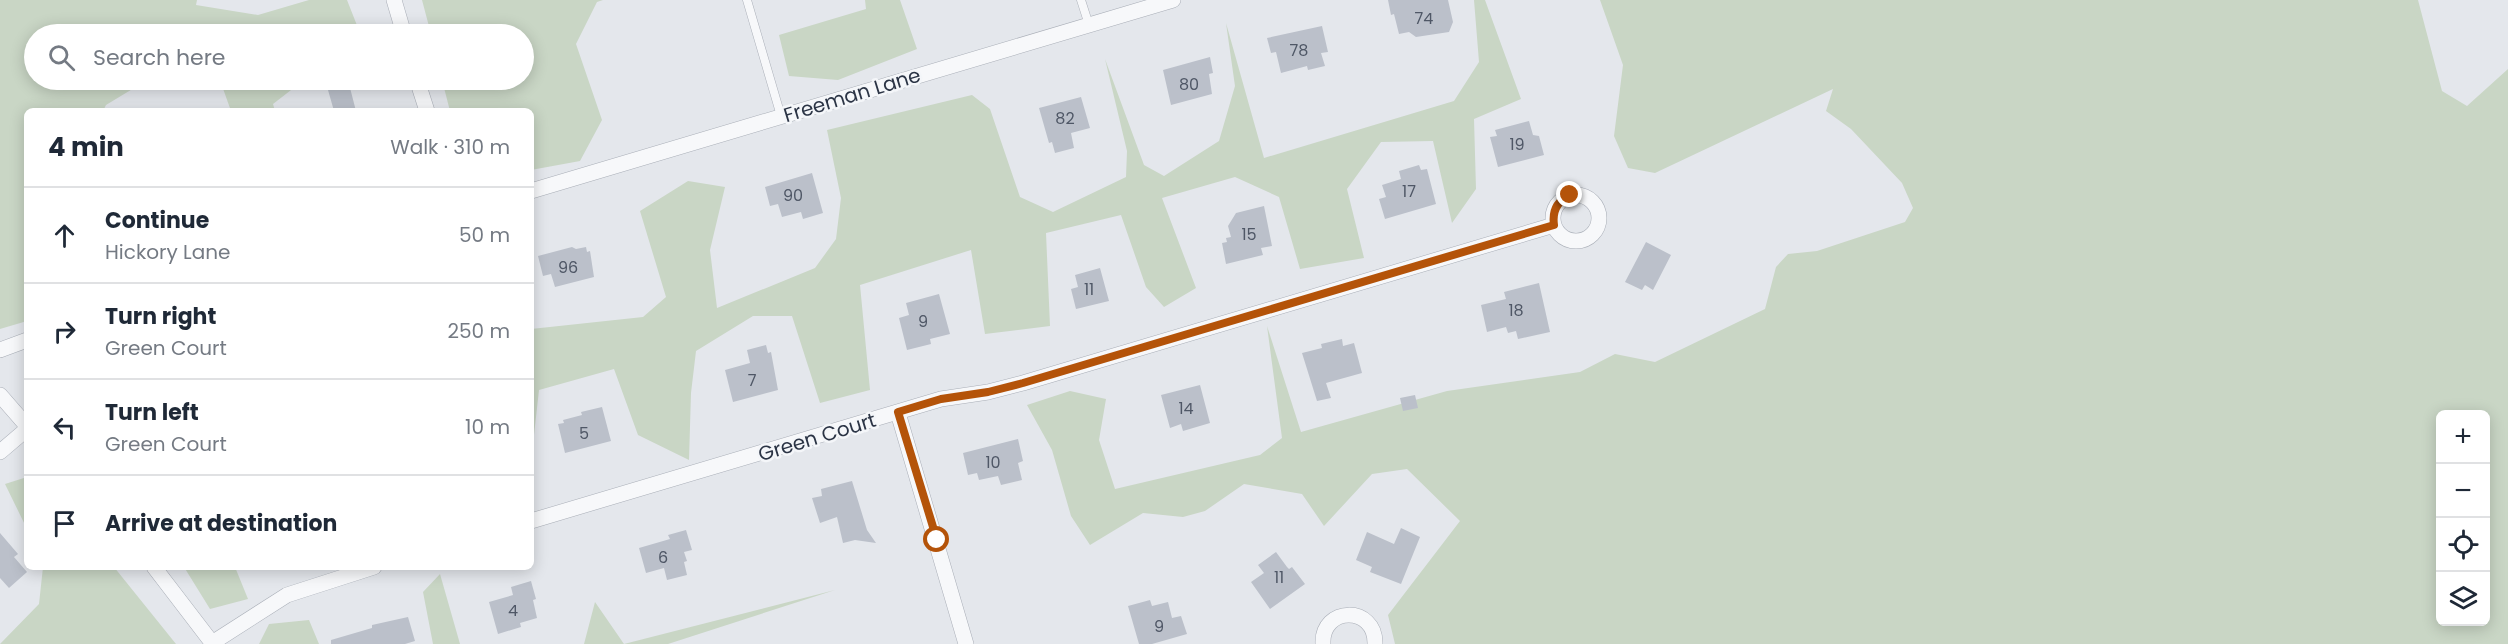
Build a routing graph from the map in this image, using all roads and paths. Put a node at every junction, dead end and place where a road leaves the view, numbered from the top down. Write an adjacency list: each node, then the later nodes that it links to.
1 (394, 0): 5 (street)
2 (747, 0): 9 (lane)
3 (1081, 0): 6 (lane)
4 (1173, 0): 6 (street, Freeman Lane)
5 (401, 24)
6 (1089, 25): 9 (street, Freeman Lane)
7 (420, 90): 8 (street)
8 (426, 108)
9 (782, 116): 10 (street, Freeman Lane)
10 (534, 190)
11 (1554, 225): 15 (street, Green Court)
12 (24, 341): 13 (street)
13 (0, 350)
14 (0, 395): 16 (street)
15 (898, 412): 19 (street, Green Court); 23 (street)
16 (24, 424)
17 (24, 431): 18 (street)
18 (0, 452)
19 (534, 520)
20 (156, 570): 22 (street)
21 (365, 570): 22 (street)
22 (212, 643)
23 (966, 644)
24 (1323, 644): 25 (street)
25 (1375, 644)

